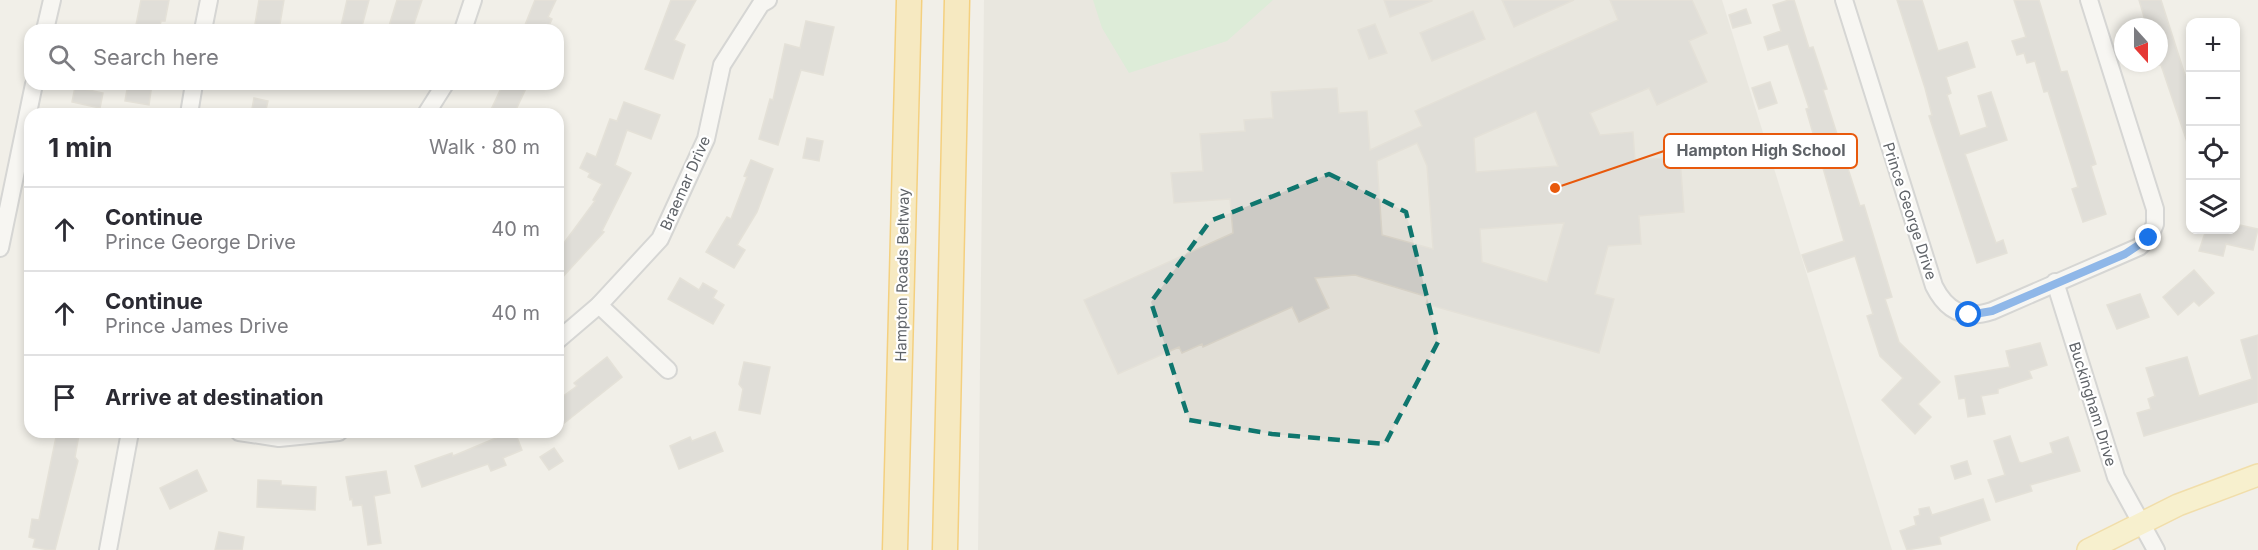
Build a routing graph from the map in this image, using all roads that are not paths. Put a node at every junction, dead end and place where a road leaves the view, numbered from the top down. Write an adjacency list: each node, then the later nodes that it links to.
1 (52, 0): 9 (street)
2 (209, 0): 10 (street)
3 (473, 0): 11 (street)
4 (768, 0): 21 (street, Braemar Drive)
5 (909, 0): 28 (highway, Hampton Roads Beltway)
6 (957, 0): 29 (highway)
7 (1844, 0): 20 (street, Prince George Drive)
8 (2089, 0): 20 (street, Prince George Drive)
9 (46, 24)
10 (204, 24)
11 (465, 24)
12 (33, 90): 15 (street)
13 (193, 90): 16 (street)
14 (441, 90): 17 (street)
15 (29, 108)
16 (190, 108)
17 (430, 108)
18 (24, 132): 19 (street)
19 (0, 248)
20 (2055, 282): 26 (street, Buckingham Drive)
21 (599, 305): 22 (street, Braemar Drive); 23 (street)
22 (564, 335)
23 (668, 370)
24 (129, 438): 27 (street)
25 (2258, 475): 26 (main road)
26 (2140, 522): 30 (main road); 31 (street, Buckingham Drive)
27 (108, 550)
28 (895, 550)
29 (945, 550)
30 (2088, 550)
31 (2156, 550)

